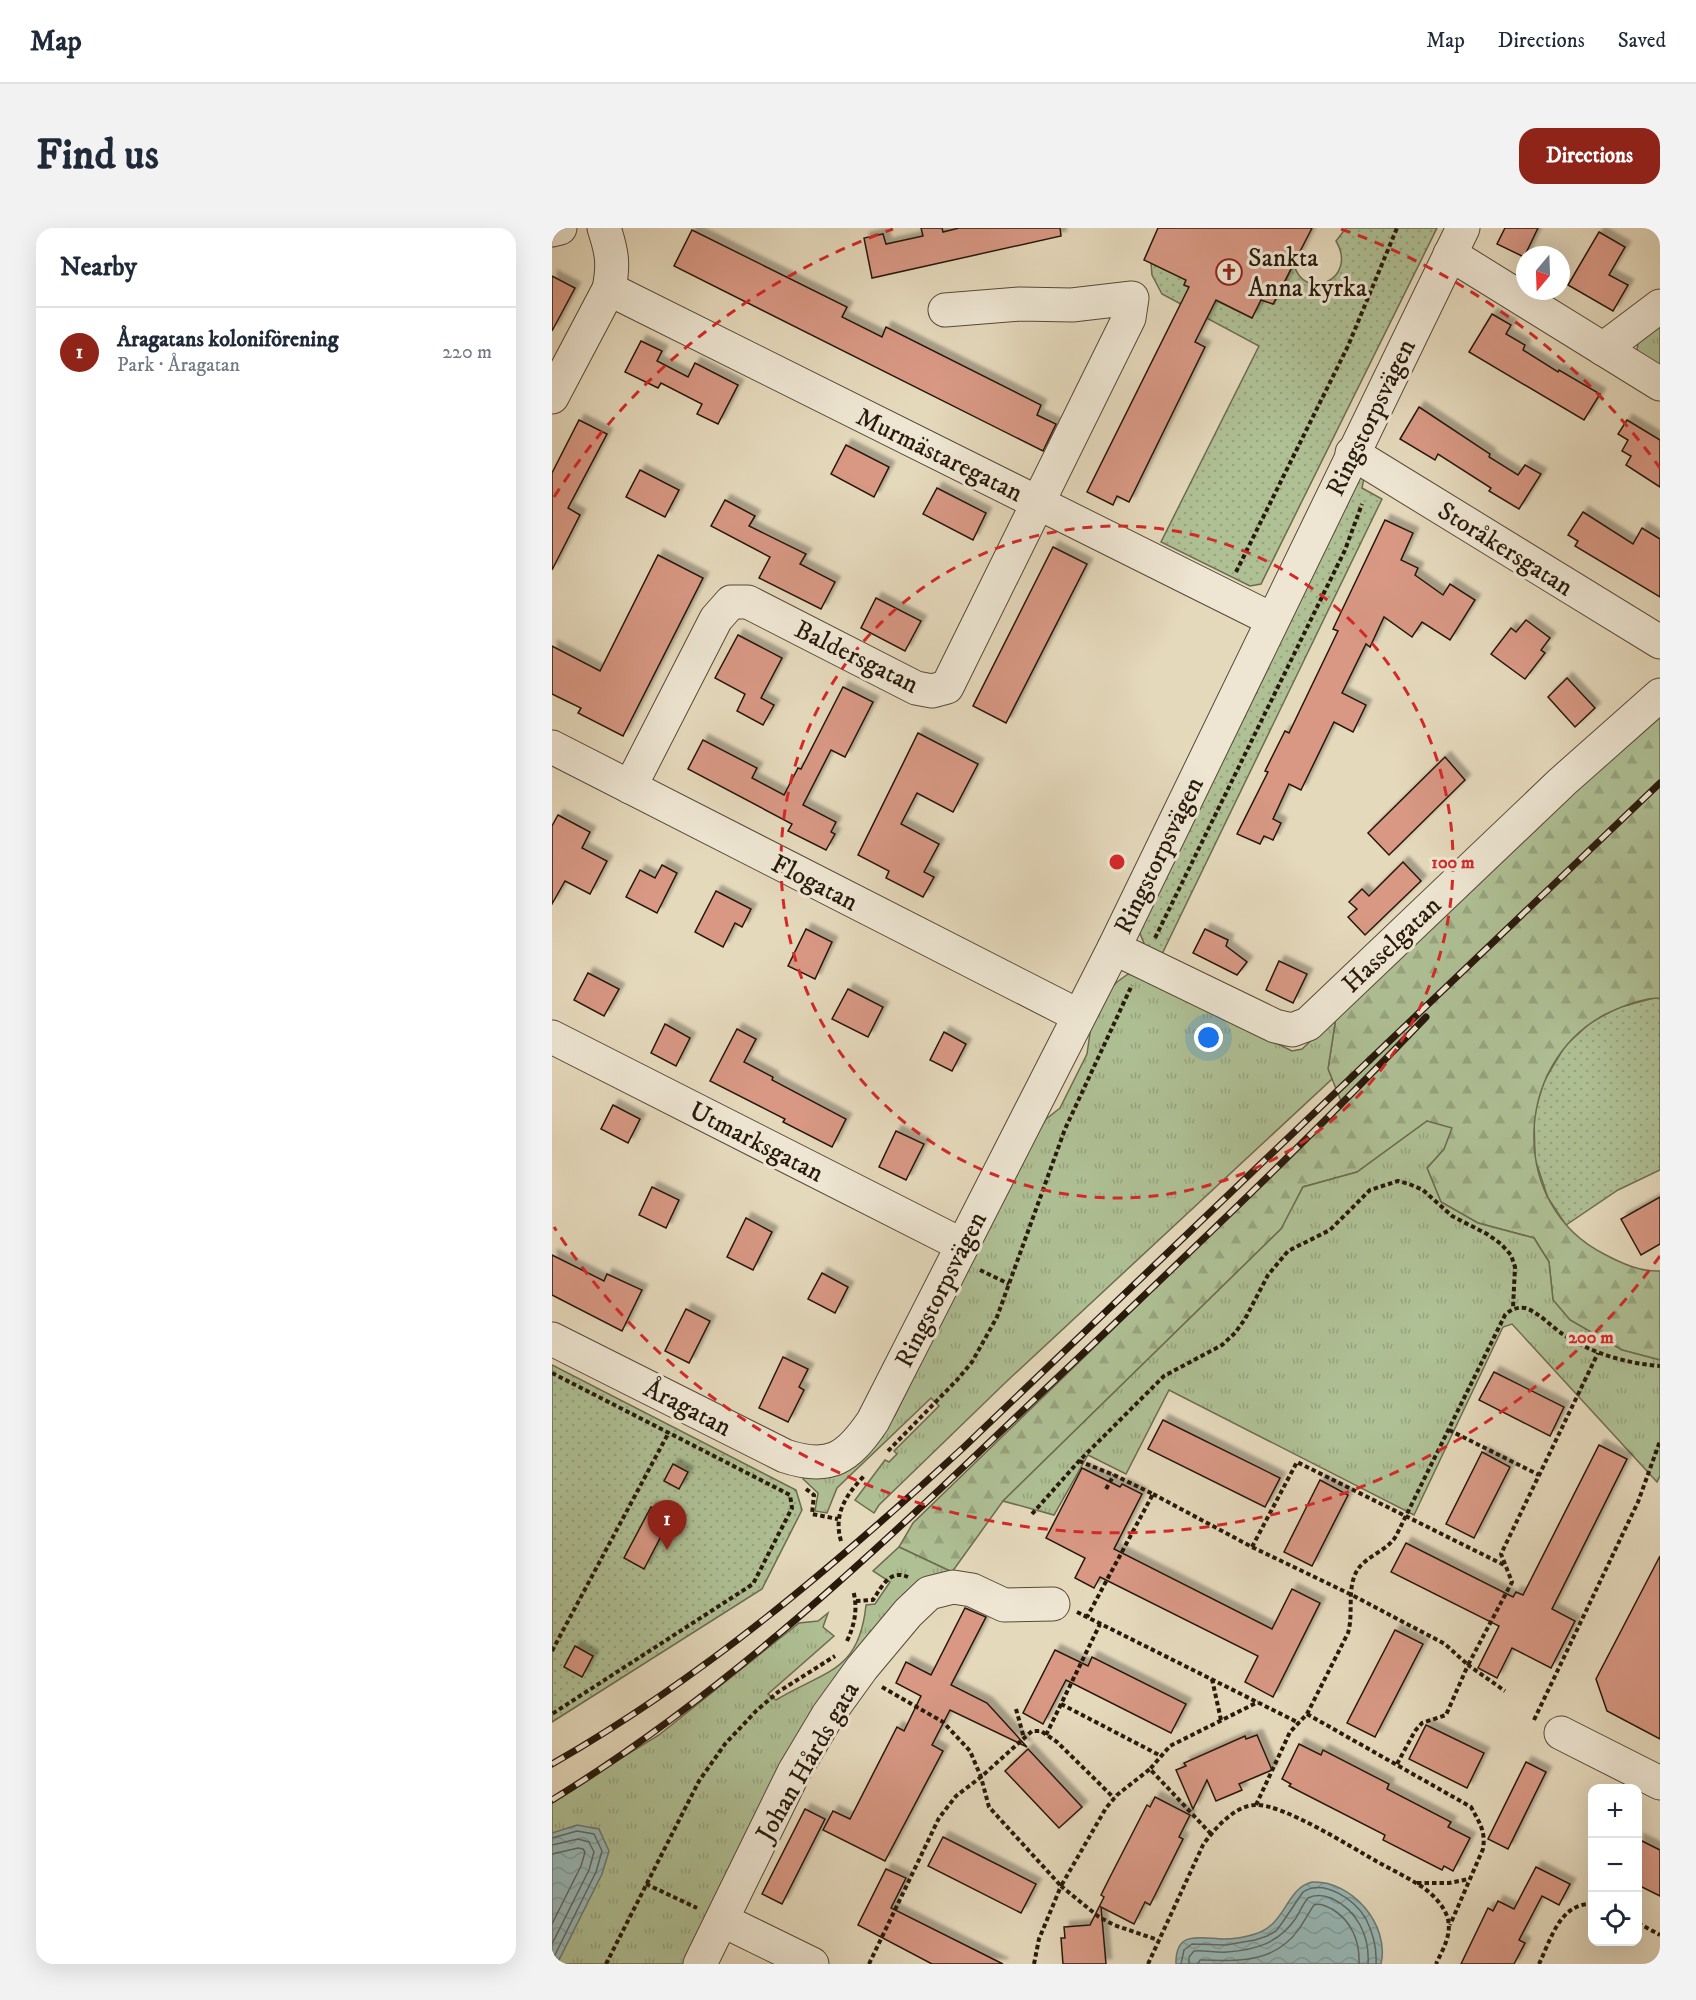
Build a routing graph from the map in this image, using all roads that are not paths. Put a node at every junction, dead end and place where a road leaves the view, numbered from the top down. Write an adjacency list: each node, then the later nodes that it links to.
1 (560, 228): 3 (street)
2 (604, 228): 5 (street)
3 (552, 230)
4 (1456, 241): 8 (street); 11 (street, Ringstorpsvägen)
5 (609, 289): 10 (street); 12 (street, Murmästaregatan)
6 (1660, 306): 8 (street)
7 (945, 310): 12 (street, Baldersgatan)
8 (1603, 349): 9 (street)
9 (1660, 384)
10 (552, 397)
11 (1352, 453): 13 (street, Ringstorpsvägen); 14 (street, Storåkersgatan)
12 (1039, 503): 13 (street, Murmästaregatan); 17 (street, Baldersgatan)
13 (1271, 619): 18 (street, Ringstorpsvägen)
14 (1660, 642)
15 (1660, 695): 18 (street, Hasselgatan)
16 (552, 747): 17 (street, Flogatan)
17 (630, 787): 19 (street, Flogatan)
18 (1113, 948): 19 (street, Ringstorpsvägen)
19 (1079, 1016): 21 (street, Ringstorpsvägen)
20 (552, 1037): 21 (street, Utmarksgatan)
21 (962, 1245): 23 (street, Ringstorpsvägen)
22 (552, 1339): 23 (street, Åragatan)
23 (827, 1462)
24 (1053, 1604): 27 (street, Johan Hårds gata)
25 (1547, 1726): 26 (street)
26 (1660, 1783)
27 (722, 1920): 28 (street, Johan Hårds gata); 29 (street)
28 (700, 1964)
29 (812, 1964)

